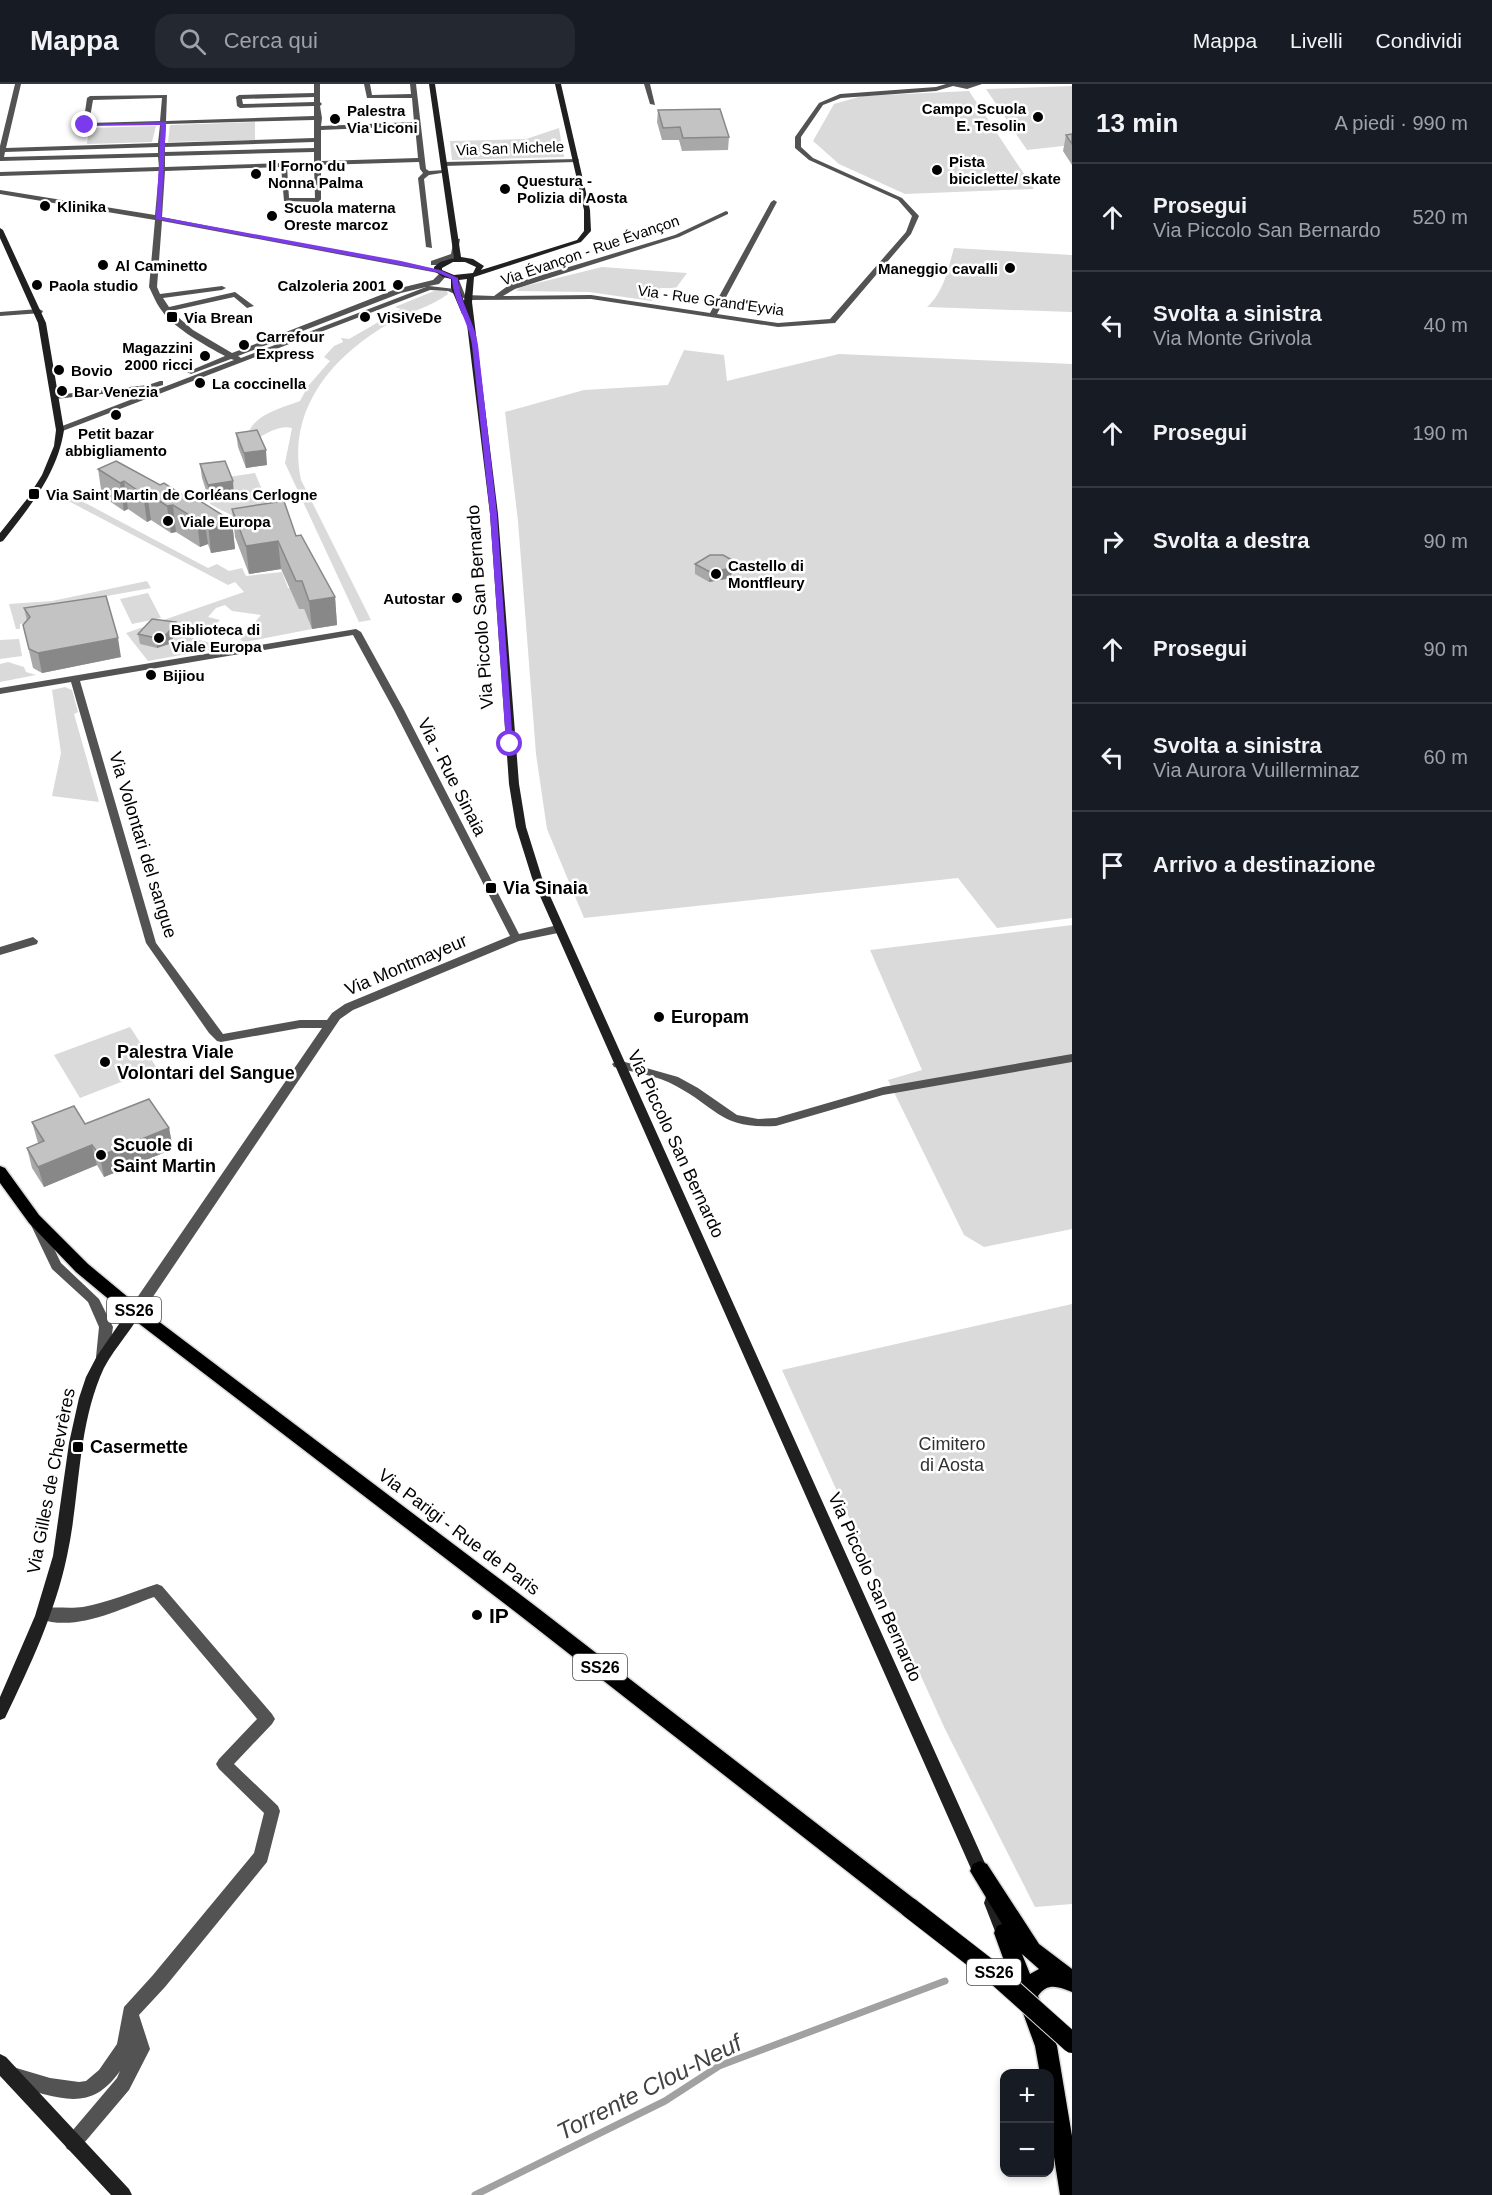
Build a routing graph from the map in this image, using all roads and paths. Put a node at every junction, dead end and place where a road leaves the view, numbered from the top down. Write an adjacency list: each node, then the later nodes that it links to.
1 (18, 84): 21 (street)
2 (317, 84): 10 (street)
3 (367, 84): 11 (street)
4 (414, 84): 11 (street)
5 (432, 84): 30 (street)
6 (558, 84): 27 (street)
7 (647, 84): 13 (street)
8 (952, 84): 9 (street); 58 (street, Via - Rue Grand'Eyvia)
9 (979, 84)
10 (318, 94): 12 (street); 12 (street)
11 (415, 96): 16 (street)
12 (319, 104): 14 (street)
13 (653, 104)
14 (319, 118): 15 (street); 17 (street)
15 (164, 123): 15 (street); 19 (street)
16 (418, 124): 17 (street); 26 (street)
17 (319, 128): 18 (street)
18 (318, 140): 19 (street); 22 (street)
19 (161, 145): 20 (street); 23 (street)
20 (82, 147): 21 (street); 24 (street)
21 (3, 150): 25 (street)
22 (319, 150): 23 (street); 28 (street)
23 (161, 154): 24 (street); 31 (street)
24 (80, 157): 25 (street); 32 (street)
25 (0, 160)
26 (423, 160): 28 (street); 33 (street)
27 (576, 160): 30 (street, Via San Michele); 46 (street)
28 (318, 164): 29 (street); 29 (street)
29 (283, 165): 31 (street)
30 (445, 168): 33 (street, Via San Michele); 40 (street)
31 (162, 169): 32 (street); 38 (street)
32 (77, 172): 34 (street)
33 (427, 173): 41 (street)
34 (0, 174)
35 (0, 192): 38 (street)
36 (774, 202): 58 (street)
37 (726, 213): 53 (street, Via Évançon - Rue Évançon)
38 (158, 218): 44 (street); 51 (street)
39 (0, 230): 56 (street)
40 (456, 238): 42 (street); 45 (street)
41 (430, 247)
42 (458, 259): 43 (street); 46 (street)
43 (450, 260): 45 (street); 47 (street)
44 (401, 263): 45 (street); 47 (street)
45 (434, 263)
46 (474, 275): 47 (street); 52 (street, Via Piccolo San Bernardo)
47 (449, 276): 49 (street); 50 (street, Via Piccolo San Bernardo); 52 (street, Via Piccolo San Bernardo); 60 (street)
48 (222, 288): 51 (street)
49 (429, 288): 50 (street); 61 (street)
50 (457, 292): 59 (street, Via Piccolo San Bernardo)
51 (157, 297): 55 (street)
52 (468, 298): 53 (street, Via - Rue Grand'Eyvia); 59 (street, Via Piccolo San Bernardo)
53 (492, 298): 58 (street, Via - Rue Grand'Eyvia); 59 (street, Via Piccolo San Bernardo)
54 (250, 306): 55 (street)
55 (165, 309): 60 (street)
56 (39, 311): 57 (street); 62 (street)
57 (0, 314)
58 (713, 315)
59 (472, 328): 67 (street, Via Piccolo San Bernardo)
60 (231, 356): 61 (street); 62 (street)
61 (241, 361): 63 (street)
62 (55, 398): 63 (street)
63 (60, 430): 64 (street)
64 (0, 539)
65 (75, 678): 66 (street); 68 (street, Via - Rue Sinaia); 71 (street, Via Volontari del sangue)
66 (0, 691)
67 (558, 929): 68 (street, Via Montmayeur); 73 (street, Via Piccolo San Bernardo)
68 (516, 938): 71 (street, Via Montmayeur)
69 (33, 941): 70 (street)
70 (0, 951)
71 (331, 1024): 76 (street, Via Montmayeur)
72 (1072, 1058): 73 (street)
73 (618, 1064): 81 (street, Via Piccolo San Bernardo)
74 (0, 1172): 75 (main road, Via Parigi - Rue de Paris / SS26)
75 (34, 1219): 76 (main road, Via Parigi - Rue de Paris / SS26); 77 (street, Via Gilles de Chevrères)
76 (135, 1312): 77 (street, Via Gilles de Chevrères); 86 (main road, Via Parigi - Rue de Paris / SS26, bridge)
77 (103, 1357): 78 (street, Via Gilles de Chevrères)
78 (45, 1614): 79 (street, Via Gilles de Chevrères); 85 (street)
79 (6, 1688): 80 (street, Via Gilles de Chevrères)
80 (0, 1713)
81 (980, 1871): 82 (street, Via Piccolo San Bernardo); 83 (main road)
82 (1004, 1933): 84 (main road)
83 (1068, 1979): 84 (main road)
84 (1027, 1995): 90 (main road)
85 (130, 2013): 87 (street); 88 (street)
86 (1072, 2043)
87 (6, 2070): 88 (street)
88 (73, 2143): 89 (street)
89 (123, 2195)
90 (1071, 2195)

